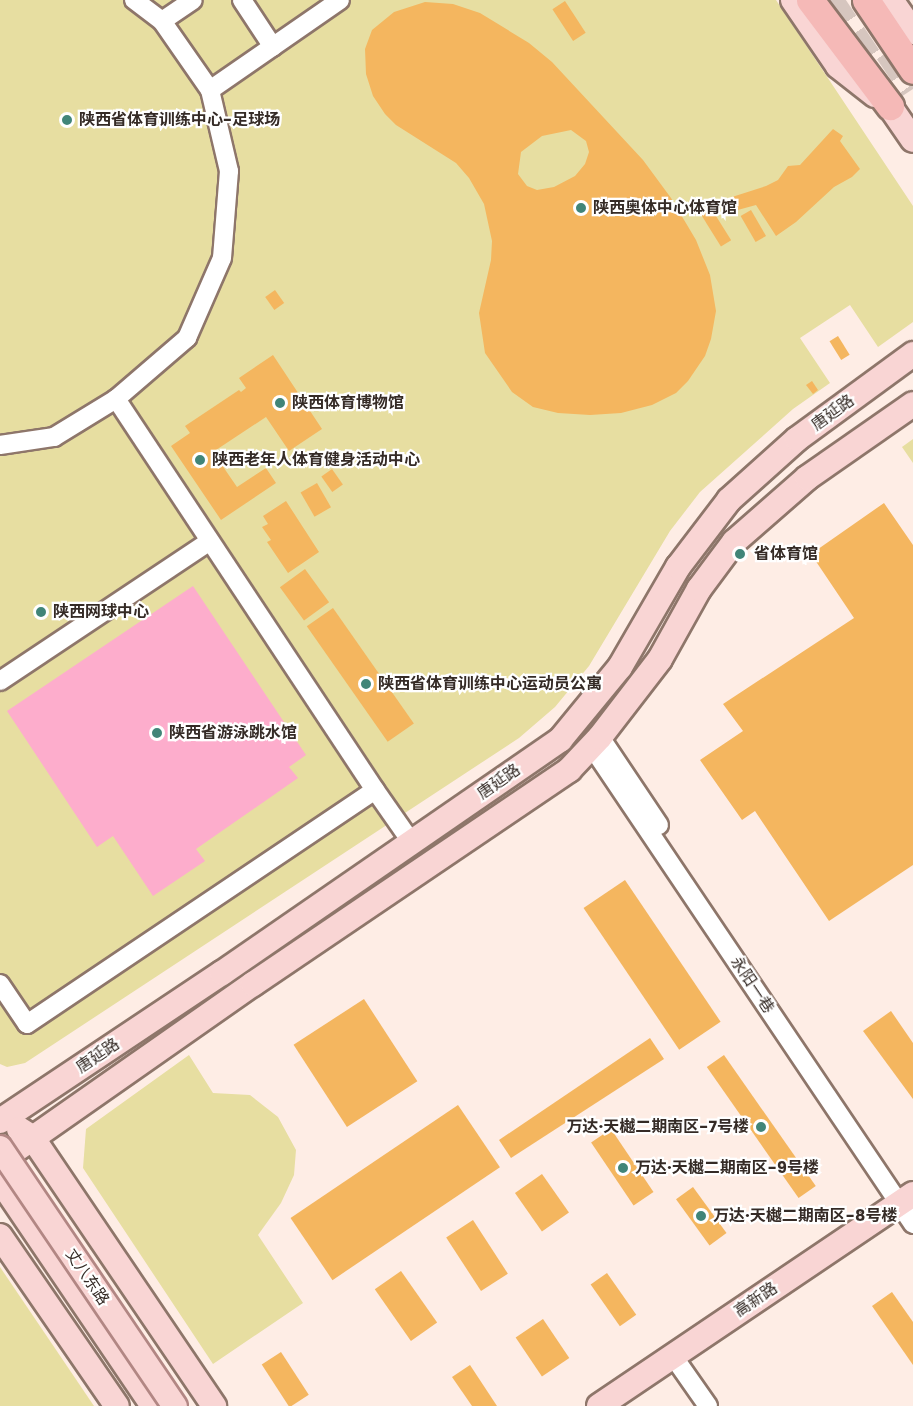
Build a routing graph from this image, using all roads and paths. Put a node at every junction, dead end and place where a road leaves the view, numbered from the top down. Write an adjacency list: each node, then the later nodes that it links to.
1 (134, 0): 11 (street)
2 (193, 0): 11 (street)
3 (242, 0): 13 (street)
4 (340, 0): 13 (street)
5 (793, 0): 17 (main road)
6 (810, 0): 17 (highway)
7 (819, 0): 17 (main road)
8 (856, 0): 15 (main road)
9 (866, 0): 14 (highway)
10 (891, 0): 12 (main road)
11 (162, 21): 16 (street)
12 (913, 33)
13 (273, 47): 16 (street)
14 (913, 70)
15 (913, 81)
16 (210, 90): 20 (street)
17 (890, 106): 18 (main road)
18 (913, 140)
19 (913, 354): 27 (main road, 唐延路)
20 (116, 399): 22 (street); 23 (street)
21 (913, 404): 25 (main road, 唐延路)
22 (0, 445)
23 (210, 542): 24 (street); 26 (street)
24 (0, 681)
25 (596, 742): 30 (main road, 唐延路); 34 (street, 永阳一巷)
26 (375, 790): 27 (street); 28 (street)
27 (412, 843): 29 (main road, 唐延路)
28 (0, 984)
29 (1, 1119): 30 (main road)
30 (32, 1137): 32 (main road, 唐延路); 35 (main road)
31 (0, 1148): 41 (main road, 丈八东路, bridge)
32 (0, 1161)
33 (0, 1180): 40 (main road, 丈八东路)
34 (910, 1206): 37 (main road, 高新路)
35 (81, 1210): 42 (main road); 43 (main road)
36 (3, 1241): 38 (main road); 39 (main road)
37 (677, 1361): 44 (main road, 高新路); 45 (main road, 高新路); 46 (street)
38 (117, 1406)
39 (132, 1406)
40 (153, 1406)
41 (175, 1406)
42 (194, 1406)
43 (214, 1406)
44 (599, 1406)
45 (621, 1406)
46 (708, 1406)

